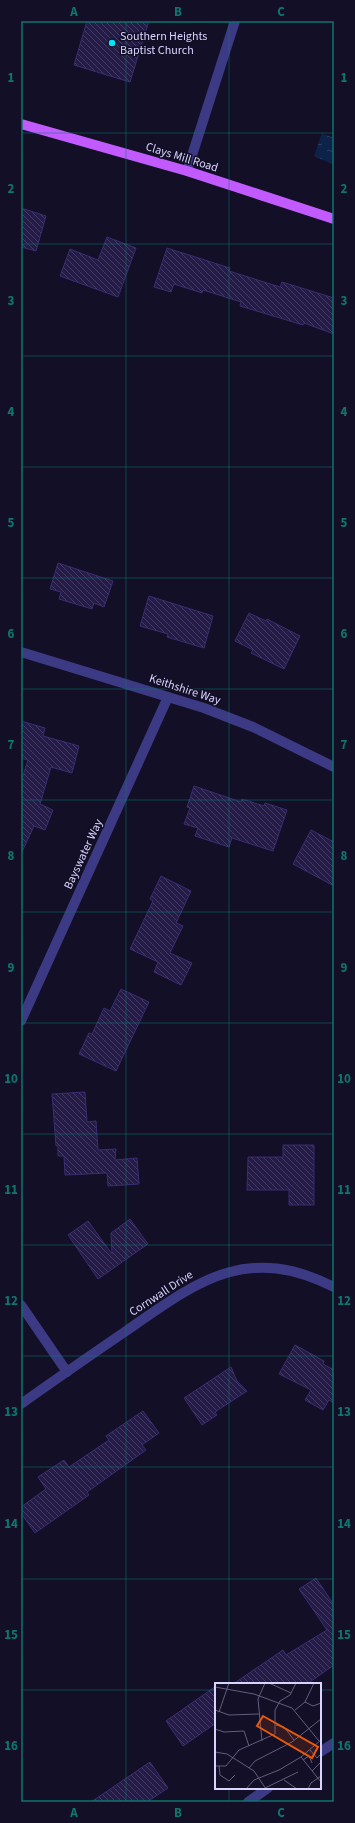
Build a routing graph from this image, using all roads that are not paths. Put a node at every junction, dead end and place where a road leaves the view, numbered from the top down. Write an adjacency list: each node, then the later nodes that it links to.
1 (235, 21): 3 (street)
2 (21, 124): 3 (main road, Clays Mill Road)
3 (187, 171): 4 (main road, Clays Mill Road)
4 (334, 218)
5 (21, 652): 6 (street, Keithshire Way)
6 (168, 697): 7 (street, Keithshire Way); 8 (street, Bayswater Way)
7 (334, 767)
8 (21, 1020)
9 (334, 1287): 11 (street, Cornwall Drive)
10 (21, 1304): 11 (street)
11 (67, 1372): 12 (street, Cornwall Drive)
12 (21, 1404)
13 (334, 1742): 14 (street)
14 (321, 1751)
15 (267, 1789): 16 (street)
16 (248, 1802)

